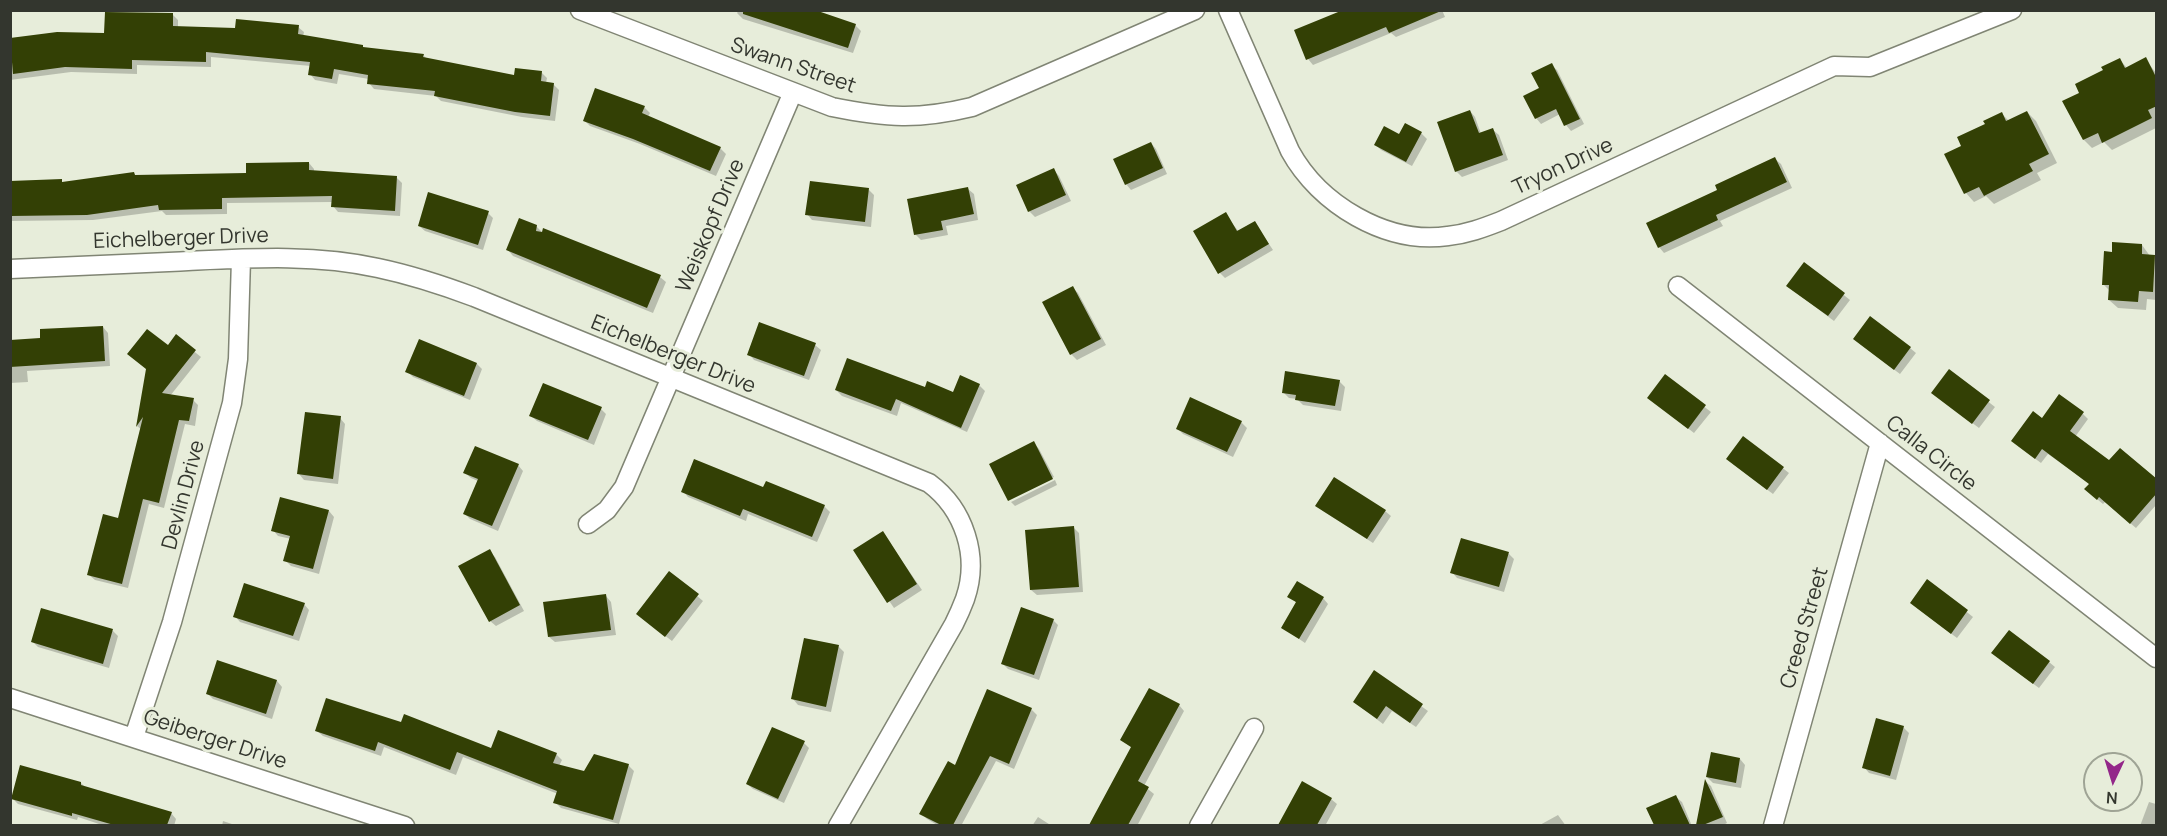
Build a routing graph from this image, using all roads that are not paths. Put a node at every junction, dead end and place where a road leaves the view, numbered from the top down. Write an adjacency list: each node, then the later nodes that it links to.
1 (580, 10): 5 (street, Swann Street)
2 (1195, 10): 5 (street, Swann Street)
3 (1228, 10): 4 (street, Tryon Drive)
4 (2012, 10)
5 (793, 92): 9 (street, Weiskopf Drive)
6 (241, 259): 7 (street, Eichelberger Drive); 9 (street, Eichelberger Drive); 15 (street, Devlin Drive)
7 (10, 269)
8 (1678, 286): 10 (street, Calla Circle)
9 (670, 378): 11 (street, Weiskopf Drive); 16 (street, Eichelberger Drive)
10 (1880, 443): 12 (street, Calla Circle); 19 (street, Creed Street)
11 (588, 524)
12 (2157, 658)
13 (10, 698): 15 (street, Geiberger Drive)
14 (1254, 728): 18 (street)
15 (134, 737): 17 (street, Geiberger Drive)
16 (845, 823)
17 (405, 825)
18 (1199, 825)
19 (1773, 825)

